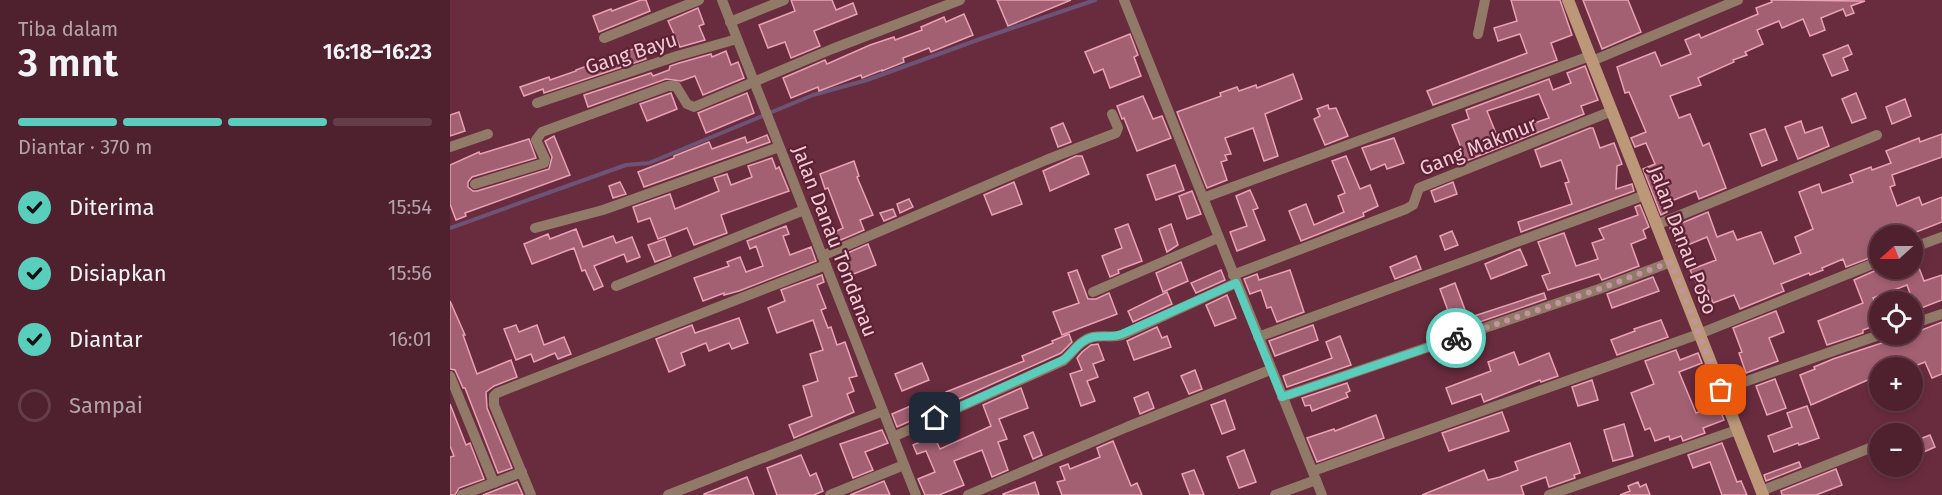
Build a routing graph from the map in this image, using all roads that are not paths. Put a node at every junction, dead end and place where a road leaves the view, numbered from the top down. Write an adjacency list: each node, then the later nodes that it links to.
1 (699, 0): 11 (street)
2 (722, 0): 9 (street, Jalan Danau Tondanau)
3 (783, 0): 9 (street)
4 (960, 0): 14 (street)
5 (1124, 0): 24 (street)
6 (1485, 0): 10 (street)
7 (1568, 0): 13 (street, Jalan Danau Poso)
8 (1730, 1): 13 (street)
9 (730, 22): 12 (street, Jalan Danau Tondanau)
10 (1478, 34)
11 (604, 38)
12 (737, 39): 14 (street, Jalan Danau Tondanau); 15 (street, Gang Bayu)
13 (1591, 58): 16 (street, Jalan Danau Poso); 24 (street)
14 (754, 82): 21 (street, Jalan Danau Tondanau); 22 (street)
15 (537, 103)
16 (1612, 111): 23 (street, Jalan Danau Poso); 34 (street, Gang Makmur)
17 (1112, 114): 31 (street)
18 (488, 134): 20 (street)
19 (1877, 135): 26 (street)
20 (450, 147)
21 (779, 147): 25 (street, Jalan Danau Tondanau); 27 (street)
22 (475, 184)
23 (1645, 195): 26 (street, Jalan Danau Poso); 40 (street)
24 (1203, 198): 29 (street)
25 (804, 210): 31 (street, Jalan Danau Tondanau); 35 (street)
26 (1656, 225): 32 (street, Jalan Danau Poso)
27 (535, 228)
28 (1942, 237): 30 (street)
29 (1218, 238): 34 (street); 36 (street)
30 (1923, 244)
31 (824, 261): 46 (street, Jalan Danau Tondanau); 51 (street)
32 (1671, 262): 39 (street, Jalan Danau Poso); 45 (street)
33 (1869, 265): 39 (street)
34 (1234, 279): 40 (street); 48 (street, Gang Makmur)
35 (616, 286)
36 (1093, 292)
37 (1942, 314): 38 (street)
38 (1923, 320)
39 (1699, 334): 44 (street, Jalan Danau Poso); 52 (street)
40 (1258, 337): 42 (street)
41 (1869, 339): 44 (street)
42 (1270, 370): 45 (street); 60 (street)
43 (450, 377): 53 (street)
44 (1721, 390): 47 (street, Jalan Danau Poso)
45 (1282, 397): 52 (street)
46 (883, 411): 48 (street, Jalan Danau Tondanau); 57 (street)
47 (1737, 430): 54 (street, Jalan Danau Poso); 63 (street)
48 (893, 437): 50 (street, Jalan Danau Tondanau)
49 (1869, 449): 54 (street)
50 (904, 465): 58 (street); 59 (street, Jalan Danau Tondanau)
51 (522, 472): 53 (street); 56 (street)
52 (1314, 476): 61 (street); 62 (street)
53 (494, 483): 55 (street)
54 (1762, 493)
55 (462, 495)
56 (531, 495)
57 (668, 495)
58 (830, 495)
59 (916, 495)
60 (968, 495)
61 (1275, 495)
62 (1322, 495)
63 (1549, 495)

